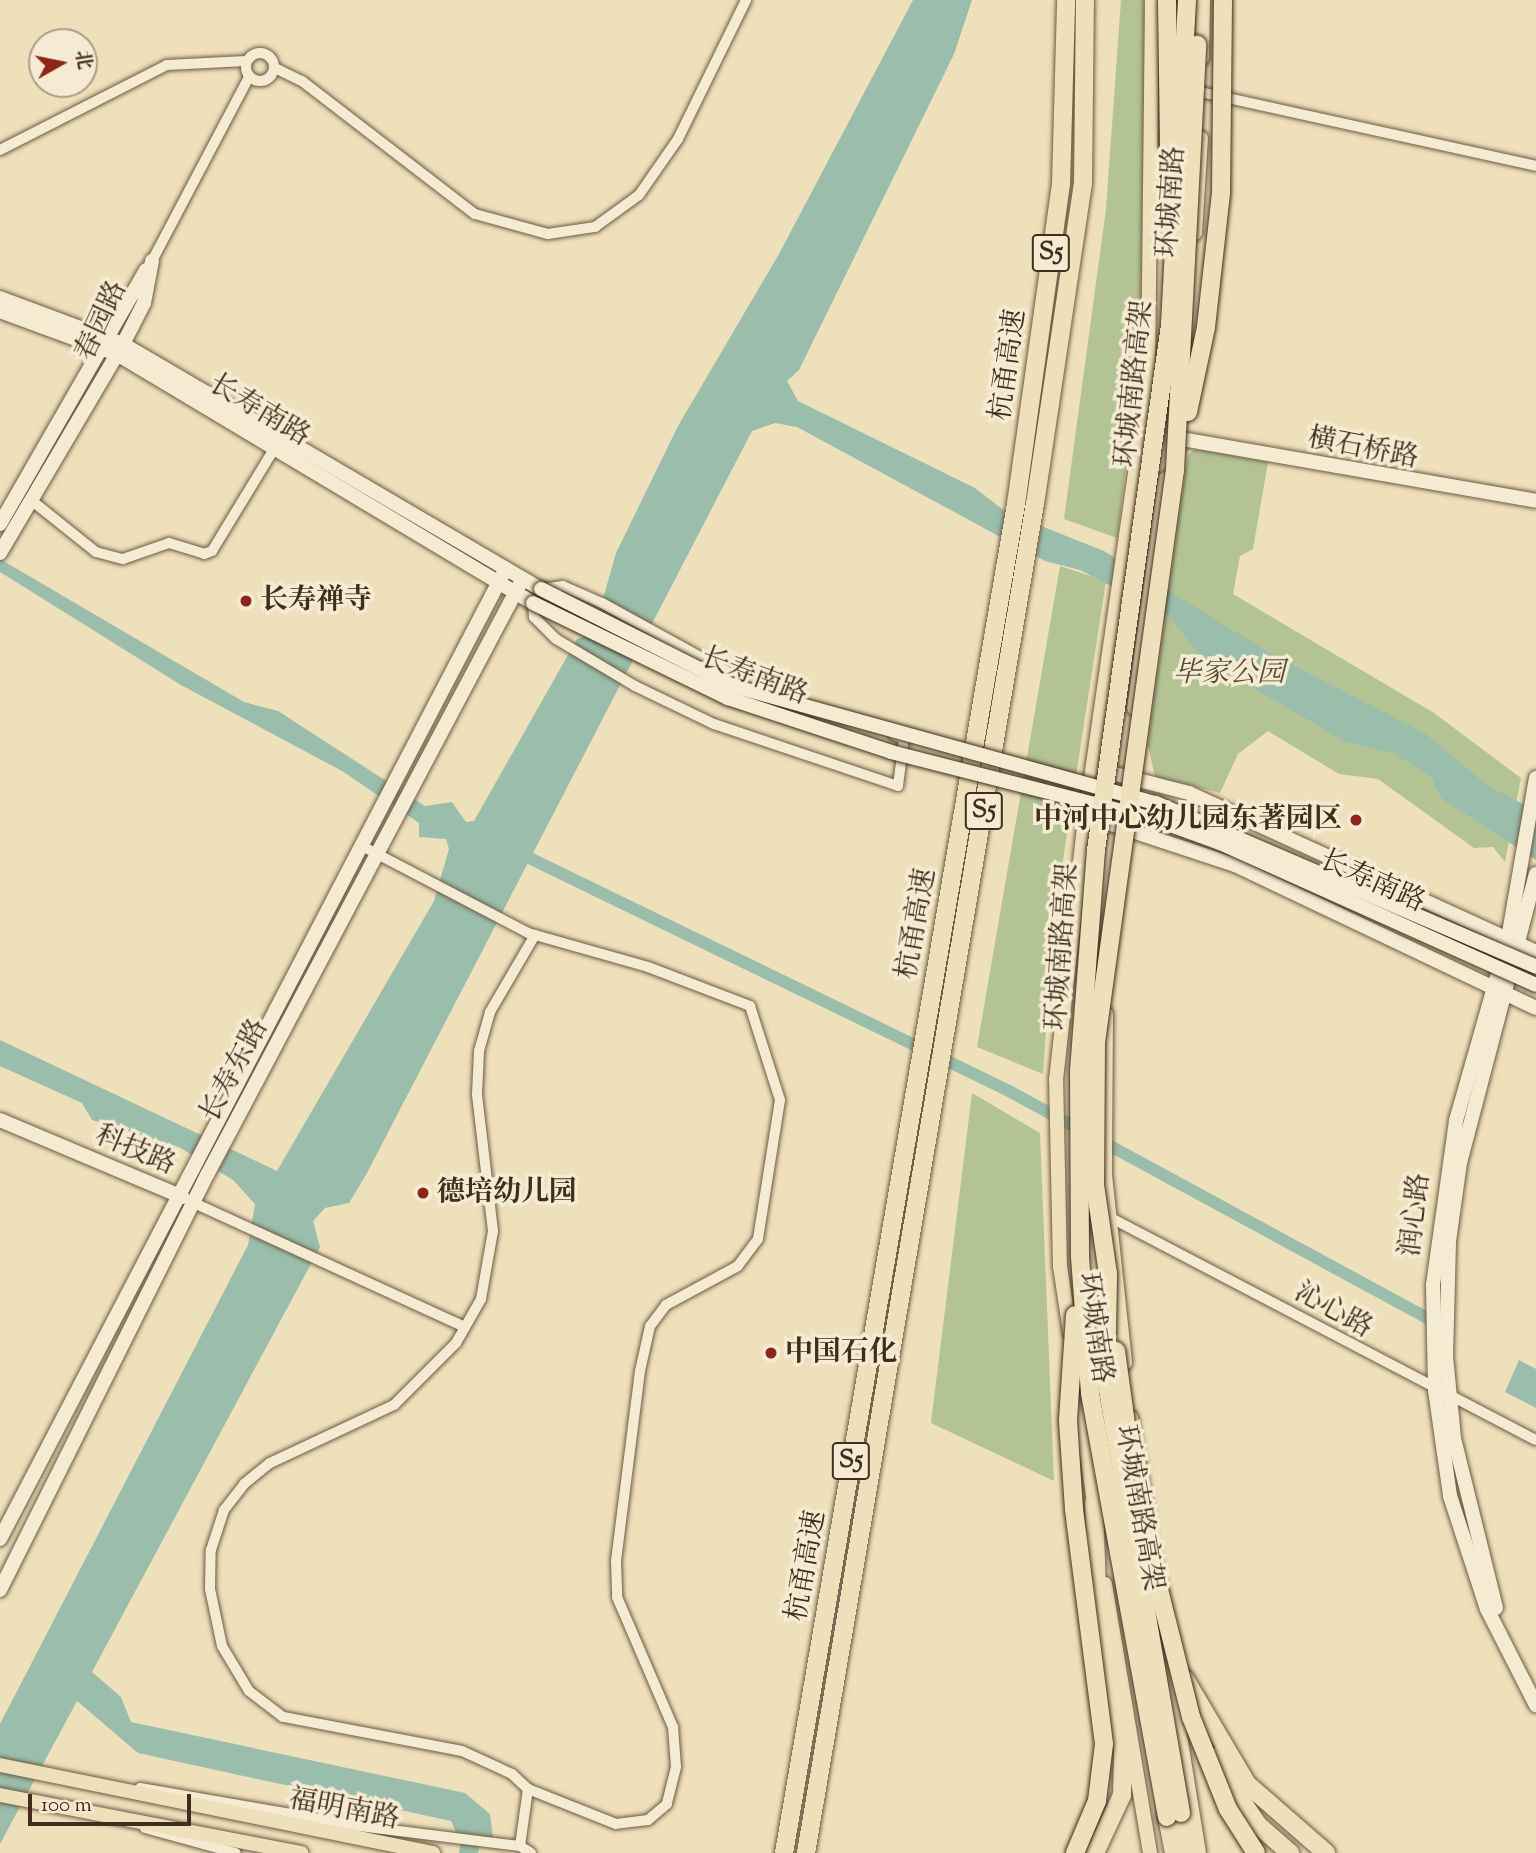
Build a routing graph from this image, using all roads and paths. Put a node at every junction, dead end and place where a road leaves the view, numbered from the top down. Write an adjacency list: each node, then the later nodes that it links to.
1 (746, 0): 10 (street)
2 (1066, 0): 76 (highway, 杭甬高速 / S5)
3 (1085, 0): 77 (highway, 杭甬高速 / S5)
4 (1152, 0): 12 (main road, 环城南路)
5 (1167, 0): 19 (highway, bridge)
6 (1187, 0): 19 (highway, 环城南路高架, bridge)
7 (1201, 0): 13 (main road, 环城南路); 23 (highway, 环城南路高架, bridge)
8 (1223, 0): 21 (highway, bridge)
9 (246, 61): 10 (street); 11 (street); 14 (street)
10 (275, 68): 11 (street)
11 (249, 77): 16 (street)
12 (1150, 81): 13 (street); 32 (main road, 环城南路)
13 (1202, 92): 15 (street); 33 (main road, 环城南路)
14 (0, 149)
15 (1536, 166)
16 (152, 261): 20 (main road, 春园路); 20 (main road, 春园路)
17 (0, 298): 20 (main road, 长寿南路)
18 (0, 311): 20 (main road, 长寿南路)
19 (1170, 325): 53 (highway, 环城南路高架, bridge)
20 (113, 346): 22 (main road, 长寿南路); 24 (main road, 春园路); 26 (main road, 春园路); 28 (main road, 长寿南路)
21 (1182, 439): 23 (highway, bridge); 25 (main road, 横石桥路)
22 (274, 449): 24 (street); 28 (main road, 长寿南路)
23 (1175, 470): 54 (highway, 环城南路高架, bridge)
24 (31, 500): 27 (main road, 春园路)
25 (1536, 501)
26 (0, 524)
27 (0, 553)
28 (502, 576): 29 (main road, 长寿南路); 37 (main road, 长寿东路)
29 (519, 586): 30 (main road, 长寿南路); 31 (main road, 长寿南路); 38 (main road, 长寿东路)
30 (541, 589): 31 (street); 43 (main road, 长寿南路, bridge)
31 (533, 603): 44 (main road, 长寿南路, bridge)
32 (1093, 769): 33 (main road); 35 (main road)
33 (1126, 776): 36 (main road); 41 (main road)
34 (1536, 778): 41 (main road, 润心路)
35 (1086, 816): 36 (main road); 59 (main road, 环城南路)
36 (1121, 826): 45 (main road); 52 (main road, 环城南路)
37 (360, 845): 38 (street); 50 (main road, 长寿东路)
38 (377, 855): 40 (street); 51 (main road, 长寿东路)
39 (1536, 874): 57 (main road, 润心路)
40 (535, 935): 55 (street); 68 (street)
41 (1508, 938): 42 (main road); 45 (main road, 润心路)
42 (1536, 952)
43 (1536, 967)
44 (1536, 985)
45 (1494, 989): 46 (main road); 56 (main road, 润心路)
46 (1536, 1009)
47 (0, 1111): 49 (main road, 科技路)
48 (0, 1120): 49 (main road, 科技路)
49 (57, 1144): 50 (main road, 科技路)
50 (176, 1195): 51 (main road, 科技路); 60 (main road, 长寿东路)
51 (194, 1203): 55 (street); 61 (main road, 长寿东路)
52 (1111, 1218): 56 (street, 沁心路); 62 (main road, 环城南路)
53 (1080, 1256): 78 (highway, bridge); 81 (highway, 环城南路高架, bridge)
54 (1108, 1274): 65 (highway, bridge); 82 (highway, 环城南路高架, bridge)
55 (465, 1327): 68 (street)
56 (1435, 1390): 57 (street, 沁心路); 63 (main road, 润心路)
57 (1450, 1397): 58 (street, 沁心路); 63 (main road, 润心路)
58 (1536, 1440)
59 (1094, 1503): 79 (highway); 80 (main road, 环城南路)
60 (0, 1539)
61 (0, 1590)
62 (1165, 1642): 83 (main road, 环城南路); 86 (highway)
63 (1511, 1656): 64 (main road, 润心路)
64 (1536, 1705)
65 (1199, 1737): 84 (highway, bridge); 85 (highway, bridge)
66 (0, 1765): 67 (main road, 福明南路)
67 (103, 1787): 71 (street); 74 (main road, 福明南路)
68 (528, 1789): 71 (street)
69 (0, 1795): 70 (main road, 福明南路)
70 (102, 1810): 72 (street); 73 (main road, 福明南路)
71 (520, 1846): 75 (street)
72 (236, 1853)
73 (300, 1853)
74 (433, 1853)
75 (531, 1853)
76 (784, 1853)
77 (806, 1853)
78 (1074, 1853)
79 (1095, 1853)
80 (1150, 1853)
81 (1174, 1853)
82 (1189, 1853)
83 (1199, 1853)
84 (1256, 1853)
85 (1290, 1853)
86 (1326, 1853)

